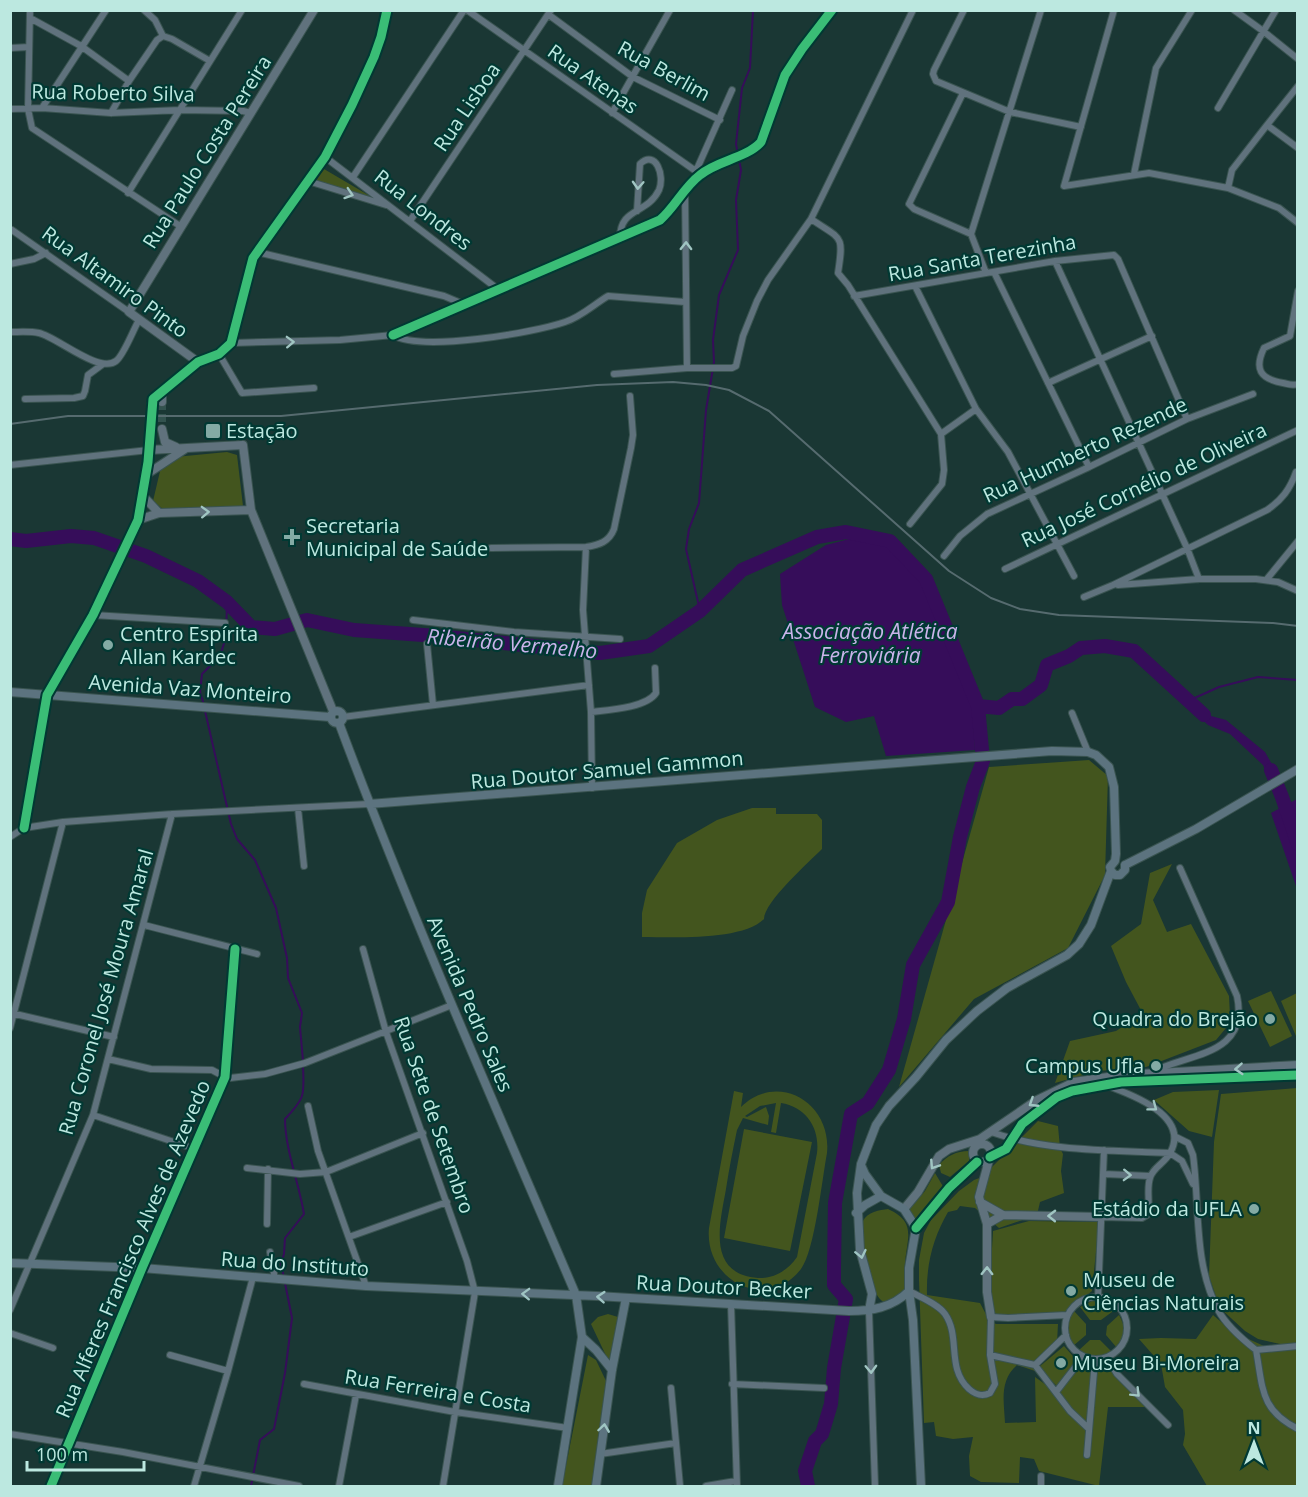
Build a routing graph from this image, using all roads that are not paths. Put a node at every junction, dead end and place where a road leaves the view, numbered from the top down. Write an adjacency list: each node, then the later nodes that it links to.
1 (106, 10): 20 (street)
2 (144, 10): 19 (street)
3 (242, 10): 25 (street)
4 (314, 10): 38 (street, Rua Paulo Costa Pereira)
5 (387, 10): 44 (street)
6 (465, 10): 23 (street, Rua Atenas); 47 (street)
7 (670, 10): 26 (street)
8 (832, 10): 45 (street)
9 (913, 10): 54 (street)
10 (964, 10): 30 (street)
11 (1041, 10): 36 (street)
12 (1114, 10): 42 (street)
13 (1192, 10): 46 (street)
14 (1234, 10): 18 (street)
15 (1276, 10): 18 (street)
16 (550, 13): 23 (street, Rua Lisboa); 26 (street, Rua Berlim)
17 (30, 14): 20 (street); 21 (street)
18 (1263, 31): 24 (street); 32 (street)
19 (163, 36): 25 (street); 27 (street)
20 (81, 46): 27 (street); 31 (street)
21 (29, 47): 22 (street); 34 (street)
22 (10, 48)
23 (525, 51): 39 (street, Rua Atenas); 55 (street, Rua Lisboa)
24 (1298, 59)
25 (210, 61): 35 (street)
26 (633, 77): 39 (street); 40 (street, Rua Berlim)
27 (129, 81): 37 (street)
28 (1298, 86): 41 (street)
29 (732, 90): 40 (street)
30 (963, 93): 36 (street); 59 (street)
31 (42, 108): 34 (street, Rua Roberto Silva); 37 (street, Rua Roberto Silva)
32 (1218, 108)
33 (10, 109): 34 (street, Rua Roberto Silva)
34 (28, 109): 51 (street)
35 (180, 110): 37 (street, Rua Roberto Silva); 38 (street, Rua Roberto Silva); 51 (street)
36 (1010, 112): 42 (street); 59 (street)
37 (111, 113)
38 (251, 113): 57 (street, Rua Paulo Costa Pereira)
39 (612, 113): 45 (street, Rua Atenas)
40 (720, 120): 45 (street, Rua Berlim)
41 (1267, 125): 43 (street); 49 (street)
42 (1081, 127): 46 (street)
43 (1298, 148)
44 (325, 157): 47 (street, Rua Londres); 48 (street)
45 (698, 173): 50 (street)
46 (1134, 174): 49 (street)
47 (353, 177): 52 (street, Rua Londres)
48 (308, 181): 52 (street, one-way to 52); 61 (street)
49 (1228, 188): 56 (street)
50 (685, 191): 60 (street); 71 (street, one-way to 50)
51 (128, 192): 57 (street)
52 (390, 206): 55 (street, Rua Londres)
53 (637, 211): 53 (street, one-way to 53); 60 (street)
54 (811, 219): 70 (street); 84 (street)
55 (410, 220): 68 (street, Rua Londres)
56 (1298, 223)
57 (180, 226): 73 (street, Rua Paulo Costa Pereira)
58 (12, 230): 62 (street, Rua Altamiro Pinto)
59 (971, 234): 66 (street)
60 (620, 238): 68 (street)
61 (257, 252): 72 (street); 79 (street)
62 (46, 253): 64 (street); 73 (street, Rua Altamiro Pinto)
63 (1055, 261): 65 (street, Rua Santa Terezinha); 78 (street, Rua Santa Terezinha); 81 (street)
64 (10, 264)
65 (994, 272): 66 (street, Rua Santa Terezinha); 86 (street)
66 (986, 273): 67 (street, Rua Santa Terezinha)
67 (915, 286): 70 (street, Rua Santa Terezinha); 95 (street)
68 (499, 290): 72 (street)
69 (1298, 291): 77 (street)
70 (854, 296): 100 (street)
71 (685, 302): 76 (street); 84 (street)
72 (463, 304): 76 (street)
73 (129, 312): 74 (street, Rua Altamiro Pinto)
74 (139, 320): 82 (street, Rua Altamiro Pinto); 83 (street)
75 (10, 332): 83 (street)
76 (393, 335): 79 (street, one-way to 76)
77 (1294, 335): 87 (street)
78 (1152, 336): 81 (street); 96 (street)
79 (231, 343): 80 (street)
80 (219, 354): 82 (street); 88 (street)
81 (1100, 360): 86 (street); 101 (street)
82 (198, 362): 89 (street)
83 (103, 364): 92 (street)
84 (687, 369): 85 (street)
85 (614, 374)
86 (1048, 383): 105 (street)
87 (1295, 385)
88 (314, 388)
89 (162, 390): 93 (street); 94 (street)
90 (1253, 394): 96 (street, Rua Humberto Rezende)
91 (630, 396): 117 (street)
92 (24, 399)
93 (162, 402)
94 (152, 405)
95 (976, 409): 100 (street); 108 (street)
96 (1187, 419): 101 (street, Rua Humberto Rezende)
97 (151, 427): 103 (street)
98 (162, 429): 102 (street)
99 (1298, 430): 109 (street, Rua José Cornélio de Oliveira)
100 (941, 434): 114 (street)
101 (1139, 442): 105 (street, Rua Humberto Rezende); 109 (street)
102 (186, 448): 103 (street); 107 (street); 111 (street)
103 (149, 450): 104 (street); 107 (street)
104 (10, 465)
105 (1089, 467): 108 (street, Rua Humberto Rezende)
106 (1296, 472): 119 (street)
107 (147, 474): 110 (street)
108 (1031, 493): 116 (street); 120 (street, Rua Humberto Rezende)
109 (1162, 495): 116 (street, Rua José Cornélio de Oliveira); 119 (street)
110 (142, 496): 112 (street); 113 (street)
111 (251, 510): 112 (street, one-way to 111); 141 (street)
112 (159, 513): 113 (street)
113 (138, 520): 128 (street)
114 (910, 524)
115 (1298, 541): 124 (street)
116 (1057, 544): 121 (street, Rua José Cornélio de Oliveira); 122 (street)
117 (586, 547): 118 (street); 131 (street)
118 (491, 548)
119 (1187, 548): 123 (street); 125 (street)
120 (944, 556)
121 (1005, 569)
122 (1074, 576)
123 (1198, 579): 124 (street); 125 (street)
124 (1267, 579): 126 (street)
125 (1113, 585): 127 (street)
126 (1298, 591)
127 (1084, 597)
128 (93, 615): 130 (street); 137 (street)
129 (413, 620): 131 (street)
130 (225, 622)
131 (584, 639): 132 (street); 135 (street)
132 (620, 639)
133 (427, 644): 138 (street)
134 (655, 668): 139 (street)
135 (589, 685): 138 (street); 139 (street)
136 (10, 692): 137 (main road, Avenida Vaz Monteiro)
137 (47, 695): 141 (main road, Avenida Vaz Monteiro); 150 (street)
138 (433, 705): 142 (street)
139 (591, 712): 145 (street)
140 (1072, 713): 143 (street)
141 (332, 714): 142 (main road)
142 (341, 720): 146 (main road, Avenida Pedro Sales)
143 (1088, 752): 145 (main road, Rua Doutor Samuel Gammon); 152 (main road)
144 (1297, 769): 153 (main road)
145 (592, 788): 146 (main road, Rua Doutor Samuel Gammon)
146 (369, 804): 147 (street, Rua Doutor Samuel Gammon); 161 (main road, Avenida Pedro Sales)
147 (298, 808): 148 (street, Rua Doutor Samuel Gammon); 154 (street)
148 (172, 814): 149 (street, Rua Doutor Samuel Gammon); 157 (street, Rua Coronel José Moura Amaral)
149 (63, 822): 150 (street, Rua Doutor Samuel Gammon); 162 (street)
150 (24, 828): 151 (street, Rua Doutor Samuel Gammon)
151 (10, 837)
152 (1115, 861): 153 (main road); 156 (main road)
153 (1125, 865): 156 (main road)
154 (304, 866)
155 (1180, 868): 166 (street)
156 (1111, 872): 186 (main road)
157 (144, 925): 158 (street); 165 (street, Rua Coronel José Moura Amaral)
158 (235, 949): 160 (street); 172 (street, Rua Alferes Francisco Alves de Azevedo)
159 (363, 949): 164 (street, Rua Sete de Setembro)
160 (257, 954)
161 (452, 1005): 164 (street); 214 (main road, Avenida Pedro Sales)
162 (12, 1013): 163 (street); 165 (street)
163 (10, 1028)
164 (386, 1032): 172 (street); 177 (street, Rua Sete de Setembro)
165 (114, 1037): 167 (street, Rua Coronel José Moura Amaral)
166 (1197, 1057): 169 (street); 170 (street)
167 (108, 1059): 172 (street); 175 (street, Rua Coronel José Moura Amaral)
168 (1298, 1065): 169 (street, one-way to 169)
169 (1192, 1072): 170 (street)
170 (1149, 1073): 176 (street, one-way to 176)
171 (1298, 1075): 173 (street)
172 (225, 1077): 181 (street, Rua Alferes Francisco Alves de Azevedo)
173 (1103, 1084): 178 (street, one-way to 178); 179 (street)
174 (309, 1106): 189 (street)
175 (93, 1115): 181 (street); 206 (street, Rua Coronel José Moura Amaral)
176 (991, 1132): 179 (street); 180 (street)
177 (423, 1133): 189 (street); 194 (street, Rua Sete de Setembro)
178 (1176, 1137): 183 (street); 192 (street)
179 (1013, 1138): 182 (street); 184 (street)
180 (979, 1141): 184 (street); 185 (street); 196 (street, one-way to 196)
181 (195, 1149): 207 (street, Rua Alferes Francisco Alves de Azevedo)
182 (1104, 1150): 183 (street); 190 (street)
183 (1170, 1153): 191 (street); 192 (street)
184 (990, 1158): 185 (street); 195 (street)
185 (977, 1162): 202 (street)
186 (861, 1164): 193 (main road); 197 (main road)
187 (248, 1167): 188 (street)
188 (268, 1169): 189 (street); 200 (street)
189 (326, 1172): 203 (street)
190 (1104, 1174): 191 (street, one-way to 191); 199 (street)
191 (1150, 1176): 199 (street)
192 (1195, 1191): 230 (street)
193 (881, 1196): 196 (main road); 197 (main road)
194 (447, 1202): 203 (street); 212 (street, Rua Sete de Setembro)
195 (980, 1202): 198 (street); 201 (street)
196 (904, 1209): 202 (main road)
197 (856, 1213): 213 (main road, one-way to 213)
198 (1003, 1215): 199 (street, one-way to 198); 201 (street)
199 (1102, 1217): 215 (street)
200 (267, 1224)
201 (987, 1224): 224 (street, one-way to 201)
202 (916, 1228): 211 (main road)
203 (349, 1237): 210 (street)
204 (270, 1252): 209 (street)
205 (10, 1263): 206 (main road, Rua do Instituto)
206 (29, 1264): 207 (main road, Rua do Instituto); 220 (street, Rua Coronel José Moura Amaral)
207 (142, 1268): 208 (main road, Rua do Instituto); 251 (street, Rua Alferes Francisco Alves de Azevedo)
208 (253, 1277): 209 (main road, Rua do Instituto); 238 (street)
209 (275, 1279): 210 (main road, Rua do Instituto)
210 (366, 1286): 212 (main road, Rua do Instituto)
211 (909, 1291): 217 (main road, Rua Doutor Becker); 222 (main road); 232 (street)
212 (475, 1292): 214 (main road, Rua do Instituto, one-way to 212); 245 (street)
213 (872, 1294): 219 (main road); 221 (main road)
214 (576, 1295): 216 (main road, Rua Doutor Becker, one-way to 214); 227 (main road, Avenida Pedro Sales)
215 (1098, 1297): 223 (street); 234 (street)
216 (626, 1298): 218 (main road, Rua Doutor Becker); 237 (main road)
217 (897, 1301): 219 (main road, Rua Doutor Becker); 222 (main road)
218 (730, 1304): 221 (main road, Rua Doutor Becker); 240 (street)
219 (885, 1306): 221 (main road, Rua Doutor Becker)
220 (10, 1310)
221 (869, 1311): 267 (street, one-way to 267)
222 (912, 1312): 268 (main road)
223 (1067, 1315): 224 (street); 226 (street)
224 (991, 1317): 232 (street)
225 (10, 1333): 229 (street)
226 (1066, 1335): 233 (street); 236 (street)
227 (582, 1337): 237 (main road); 247 (main road, Avenida Pedro Sales)
228 (1298, 1346): 230 (street)
229 (53, 1348)
230 (1256, 1350): 249 (street)
231 (170, 1355): 238 (street)
232 (990, 1355): 236 (street)
233 (1083, 1357): 235 (street); 243 (street)
234 (1107, 1358): 235 (street); 246 (street, one-way to 246)
235 (1095, 1359): 248 (street)
236 (1035, 1365): 243 (street)
237 (612, 1370): 253 (main road, one-way to 237)
238 (228, 1371): 255 (street)
239 (304, 1384): 244 (street, Rua Ferreira e Costa)
240 (732, 1384): 242 (street); 257 (street)
241 (671, 1388): 252 (street)
242 (824, 1388)
243 (1056, 1392): 248 (street)
244 (356, 1395): 245 (street, Rua Ferreira e Costa); 261 (street)
245 (455, 1412): 247 (street, Rua Ferreira e Costa); 262 (street)
246 (1168, 1425)
247 (568, 1428): 263 (main road, Avenida Pedro Sales)
248 (1088, 1428): 254 (street)
249 (1298, 1429)
250 (10, 1434): 251 (street)
251 (70, 1443): 255 (street); 258 (street, Rua Alferes Francisco Alves de Azevedo)
252 (676, 1443): 253 (street); 265 (street)
253 (600, 1454): 264 (main road)
254 (1087, 1455)
255 (200, 1468): 259 (street); 260 (street)
256 (1041, 1476): 269 (street)
257 (737, 1484): 266 (street)
258 (51, 1486)
259 (194, 1486)
260 (299, 1486)
261 (339, 1486)
262 (443, 1486)
263 (558, 1486)
264 (596, 1486)
265 (680, 1486)
266 (706, 1486)
267 (875, 1486)
268 (921, 1486)
269 (1041, 1486)

